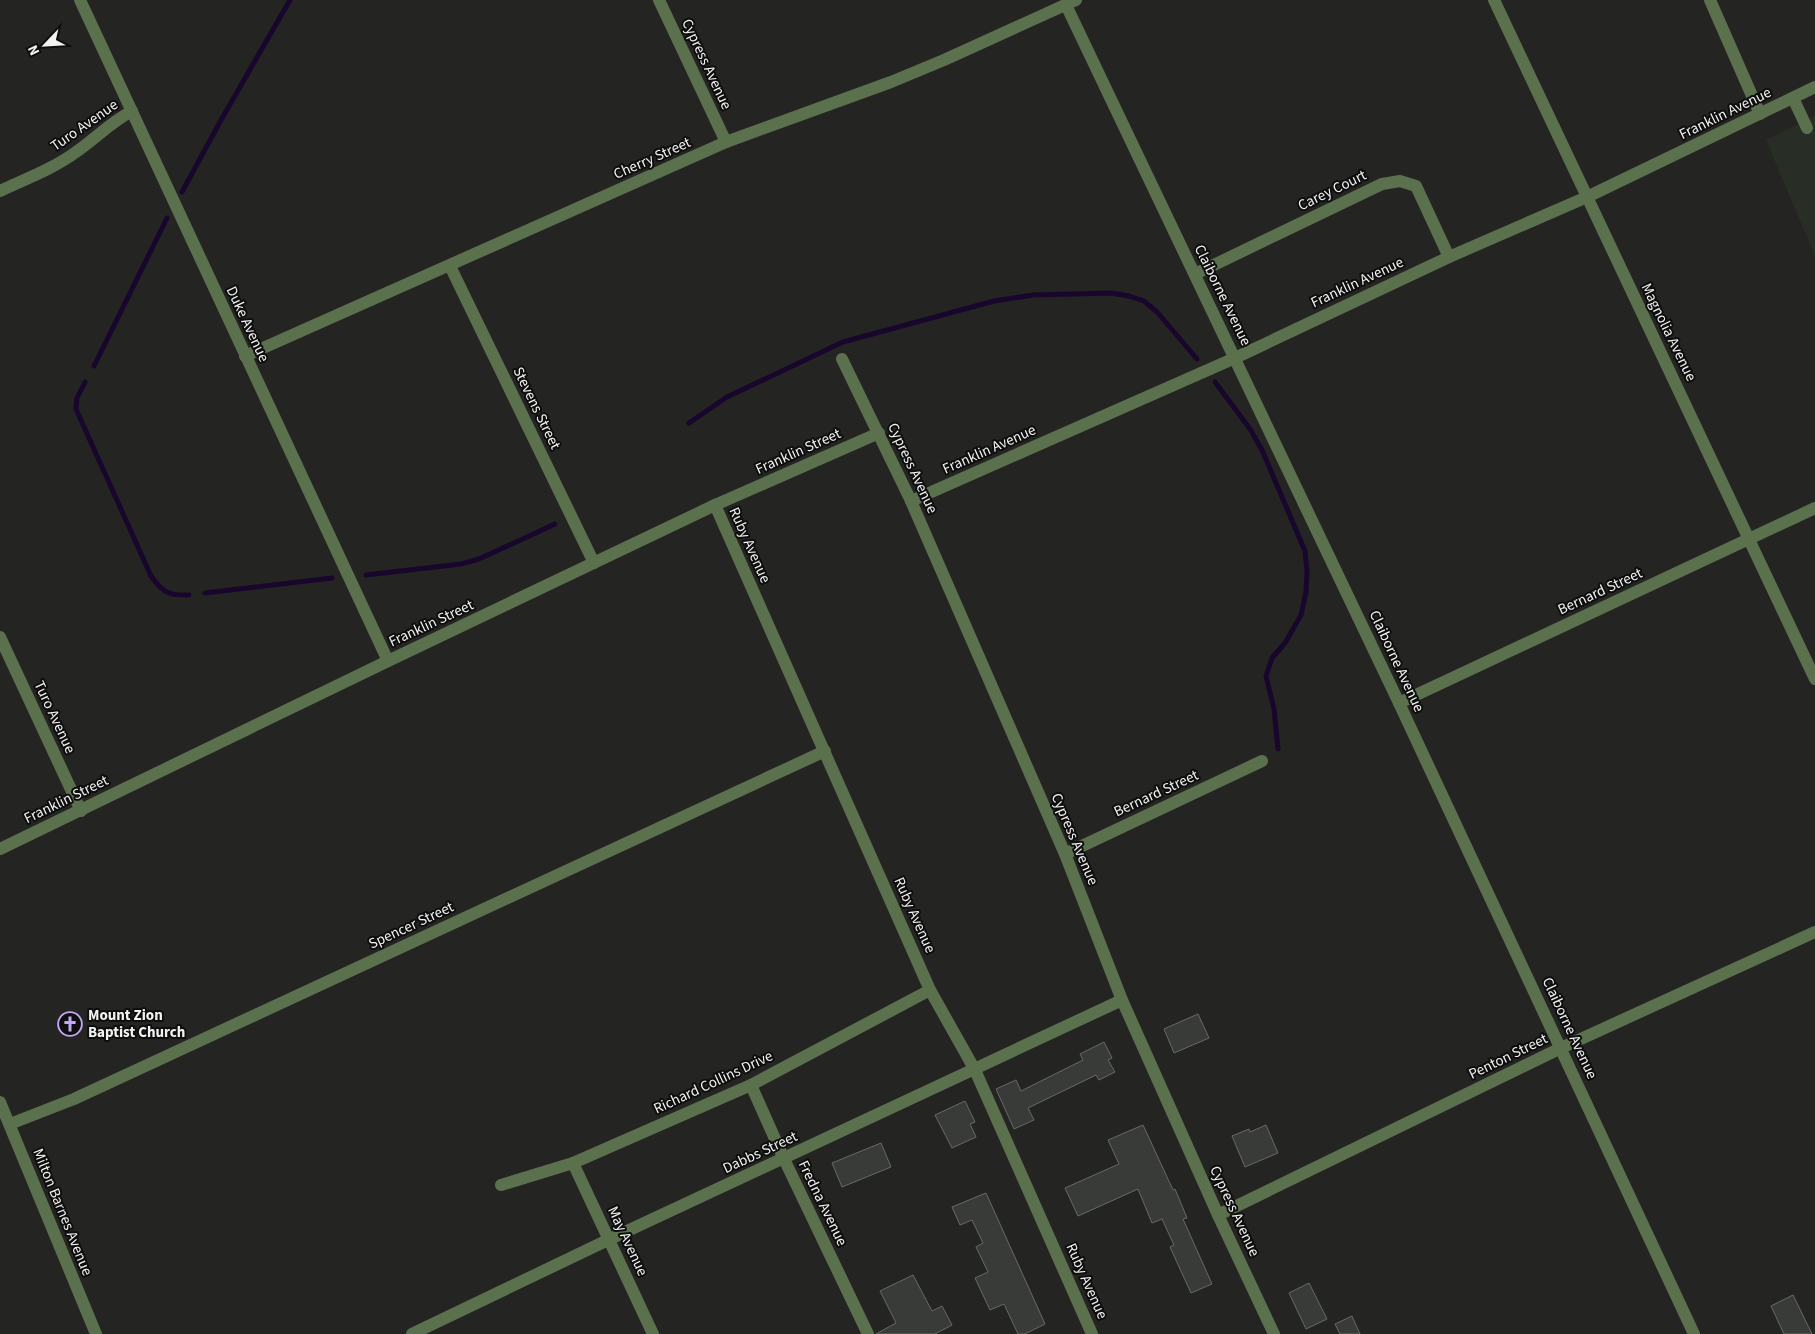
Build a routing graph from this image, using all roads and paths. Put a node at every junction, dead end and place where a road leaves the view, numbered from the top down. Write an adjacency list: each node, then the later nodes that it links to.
1 (80, 0): 8 (street, Duke Avenue)
2 (659, 0): 11 (street, Cypress Avenue)
3 (1494, 0): 13 (street, Magnolia Avenue)
4 (1710, 0): 9 (street)
5 (1071, 2): 11 (street, Cherry Street); 16 (street, Claiborne Avenue)
6 (1815, 88): 7 (street, Franklin Avenue)
7 (1793, 98): 9 (street, Franklin Avenue); 10 (street)
8 (132, 110): 12 (street, Turo Avenue); 17 (street, Duke Avenue)
9 (1760, 114): 13 (street, Franklin Avenue)
10 (1808, 128)
11 (726, 142): 15 (street, Cherry Street)
12 (0, 191)
13 (1587, 197): 14 (street, Franklin Avenue); 24 (street, Magnolia Avenue)
14 (1449, 257): 16 (street, Carey Court); 18 (street, Franklin Avenue)
15 (450, 266): 17 (street, Cherry Street); 25 (street, Stevens Street)
16 (1195, 274): 18 (street, Claiborne Avenue)
17 (245, 356): 27 (street, Duke Avenue)
18 (1235, 358): 21 (street, Franklin Avenue); 29 (street, Claiborne Avenue)
19 (842, 359): 20 (street, Cypress Avenue)
20 (879, 433): 21 (street, Cypress Avenue); 22 (street, Franklin Street)
21 (911, 501): 34 (street, Cypress Avenue)
22 (715, 505): 25 (street, Franklin Street); 30 (street, Ruby Avenue)
23 (1815, 508): 24 (street, Bernard Street)
24 (1750, 539): 28 (street, Magnolia Avenue); 29 (street, Bernard Street)
25 (594, 563): 27 (street, Franklin Street)
26 (0, 638): 32 (street, Turo Avenue)
27 (388, 661): 32 (street, Franklin Street)
28 (1815, 679)
29 (1399, 703): 38 (street, Claiborne Avenue)
30 (825, 751): 36 (street, Ruby Avenue); 42 (street, Spencer Street)
31 (1262, 761): 34 (street, Bernard Street)
32 (81, 811): 33 (street, Franklin Street)
33 (0, 849)
34 (1065, 854): 37 (street, Cypress Avenue)
35 (1815, 932): 38 (street, Penton Street)
36 (930, 990): 39 (street, Ruby Avenue); 40 (street, Richard Collins Drive)
37 (1122, 1000): 39 (street, Dabbs Street); 46 (street, Cypress Avenue)
38 (1561, 1048): 46 (street, Penton Street); 55 (street, Claiborne Avenue)
39 (974, 1070): 43 (street, Dabbs Street); 53 (street, Ruby Avenue)
40 (751, 1085): 43 (street, Fredna Avenue); 44 (street, Richard Collins Drive)
41 (1, 1107): 42 (street, Milton Barnes Avenue)
42 (10, 1124): 49 (street, Milton Barnes Avenue)
43 (784, 1159): 47 (street, Dabbs Street); 52 (street, Fredna Avenue)
44 (573, 1163): 45 (street, Richard Collins Drive); 47 (street, May Avenue)
45 (501, 1185)
46 (1218, 1215): 54 (street, Cypress Avenue)
47 (610, 1239): 48 (street, Dabbs Street); 51 (street, May Avenue)
48 (427, 1331): 50 (street, Dabbs Street)
49 (96, 1334)
50 (412, 1334)
51 (653, 1334)
52 (868, 1334)
53 (1092, 1334)
54 (1274, 1334)
55 (1694, 1334)

